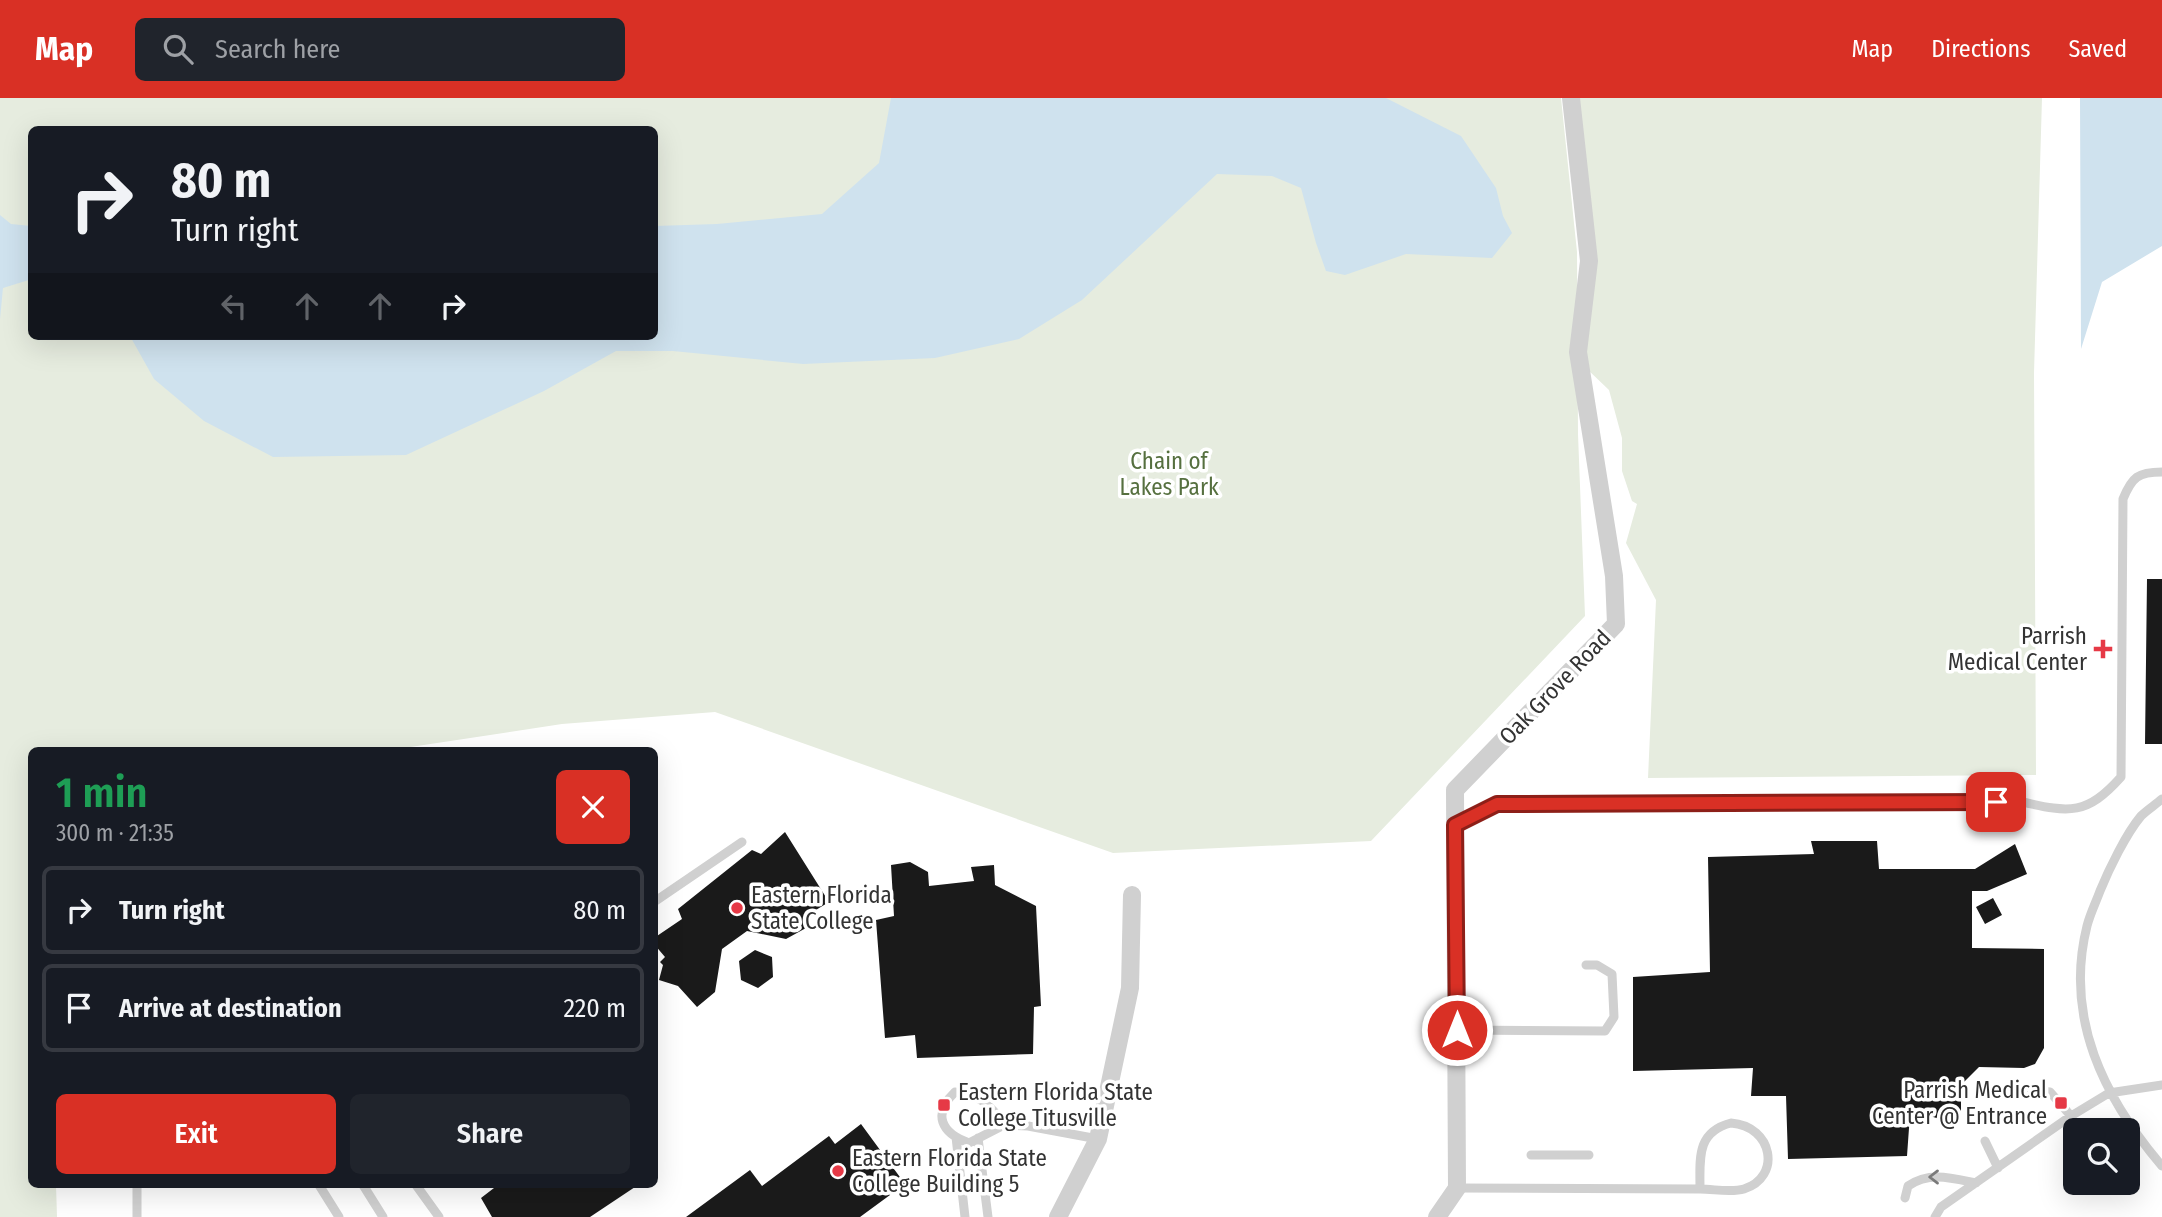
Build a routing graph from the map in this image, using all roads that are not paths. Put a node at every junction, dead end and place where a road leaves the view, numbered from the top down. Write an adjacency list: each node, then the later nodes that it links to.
1 (1571, 98): 4 (street, Oak Grove Road)
2 (2162, 472): 4 (lane)
3 (2162, 799): 11 (lane)
4 (1455, 825): 9 (street, Oak Grove Road)
5 (742, 842): 7 (lane)
6 (1132, 895): 17 (street)
7 (658, 899)
8 (1586, 965): 9 (lane)
9 (1457, 1030): 28 (street, Oak Grove Road)
10 (2162, 1085): 11 (lane)
11 (2109, 1093): 13 (lane); 21 (lane)
12 (2013, 1094): 13 (lane)
13 (2071, 1116): 22 (lane)
14 (1004, 1125): 15 (lane); 16 (lane); 17 (lane)
15 (956, 1137): 16 (lane); 35 (lane)
16 (978, 1138): 36 (lane)
17 (1098, 1139): 37 (street)
18 (1984, 1141): 22 (lane)
19 (1531, 1155): 20 (lane)
20 (1589, 1155)
21 (2162, 1166)
22 (1998, 1168): 23 (lane)
23 (1976, 1183): 30 (lane, one-way to 30); 39 (lane)
24 (137, 1188): 31 (lane)
25 (321, 1188): 32 (lane)
26 (365, 1188): 33 (lane)
27 (418, 1188): 34 (lane)
28 (1457, 1188): 29 (lane); 38 (street)
29 (1700, 1189): 29 (lane)
30 (1905, 1198)
31 (137, 1217)
32 (339, 1217)
33 (383, 1217)
34 (439, 1217)
35 (965, 1217)
36 (988, 1217)
37 (1058, 1217)
38 (1437, 1217)
39 (1936, 1217)

